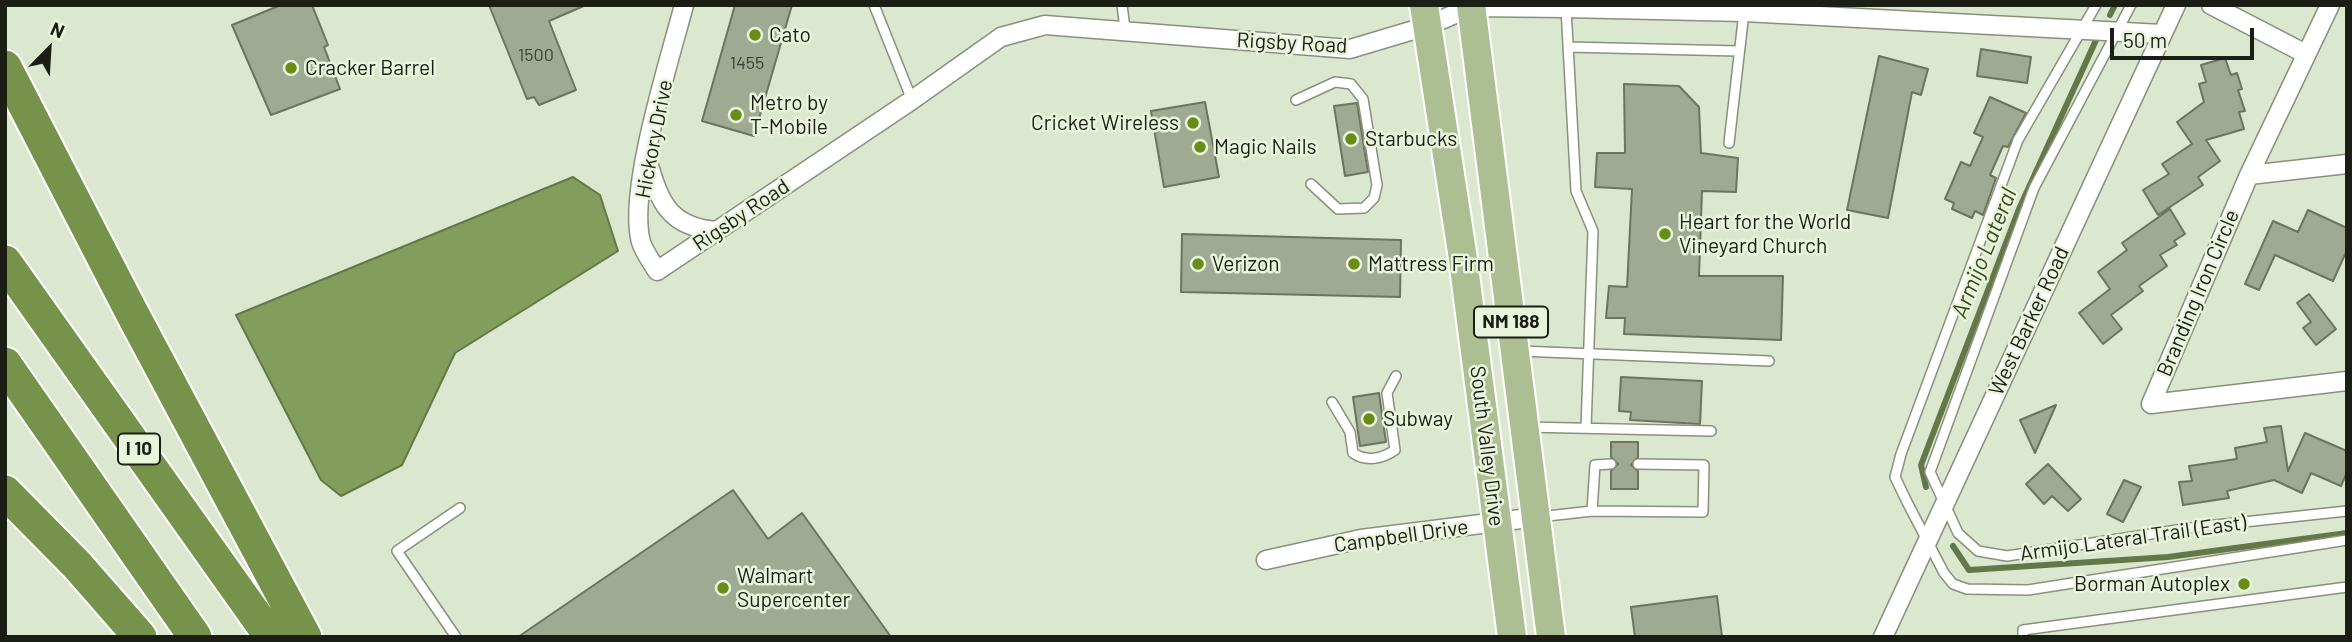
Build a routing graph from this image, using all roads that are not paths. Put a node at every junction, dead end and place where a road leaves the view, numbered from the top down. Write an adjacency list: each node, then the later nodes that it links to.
1 (684, 5): 25 (street, Hickory Drive)
2 (874, 5): 22 (lane)
3 (1122, 5): 14 (lane)
4 (2096, 5): 15 (lane)
5 (2131, 5): 16 (lane, Armijo Lateral Trail (East))
6 (2176, 5): 17 (street, West Barker Road)
7 (2211, 5): 20 (street)
8 (2330, 5): 20 (street, Branding Iron Circle)
9 (1471, 6): 10 (street, Rigsby Road); 13 (street, Rigsby Road); 32 (main road, South Valley Drive / NM 188)
10 (1566, 8): 12 (street, Rigsby Road); 18 (lane)
11 (1843, 11): 12 (street, Rigsby Road); 15 (street, Rigsby Road)
12 (1744, 12): 19 (lane)
13 (1425, 16): 14 (street, Rigsby Road); 50 (main road, South Valley Drive / NM 188)
14 (1125, 29): 22 (street, Rigsby Road)
15 (2083, 29): 16 (street, Rigsby Road); 52 (lane)
16 (2118, 31): 17 (street, Rigsby Road); 45 (lane, Armijo Lateral Trail (East))
17 (2162, 34): 45 (street, West Barker Road)
18 (1568, 47): 19 (lane); 33 (lane)
19 (1738, 51): 24 (lane)
20 (2306, 54): 27 (street, Branding Iron Circle)
21 (5, 67): 58 (highway)
22 (912, 100): 29 (street, Rigsby Road)
23 (1296, 100): 28 (lane)
24 (1729, 144)
25 (647, 156): 29 (street); 31 (street, Hickory Drive)
26 (2347, 164): 27 (street)
27 (2249, 175): 37 (street, Branding Iron Circle)
28 (1311, 184)
29 (717, 231): 31 (street, Rigsby Road)
30 (5, 262): 57 (highway, I 10)
31 (657, 271)
32 (1515, 351): 33 (lane); 39 (main road, South Valley Drive / NM 188)
33 (1590, 354): 34 (lane); 40 (lane)
34 (1769, 360)
35 (5, 364): 56 (highway)
36 (1396, 376): 38 (lane)
37 (2347, 381)
38 (1332, 402)
39 (1525, 427): 40 (lane); 49 (main road, South Valley Drive / NM 188)
40 (1586, 428): 41 (lane)
41 (1711, 431)
42 (1611, 464): 47 (lane)
43 (1638, 464): 47 (lane)
44 (5, 492): 55 (highway)
45 (1945, 503): 48 (lane, Armijo Lateral Trail (East)); 52 (street, West Barker Road)
46 (460, 508): 59 (lane)
47 (1592, 511): 49 (lane)
48 (2347, 511)
49 (1537, 517): 50 (street, Campbell Drive); 61 (main road, South Valley Drive / NM 188)
50 (1497, 522): 53 (street, Campbell Drive); 60 (main road, South Valley Drive / NM 188)
51 (2347, 540): 52 (lane)
52 (1927, 542): 62 (street, West Barker Road)
53 (1266, 560)
54 (2347, 587): 63 (lane)
55 (139, 637)
56 (195, 637)
57 (271, 637)
58 (305, 637)
59 (456, 637)
60 (1512, 637)
61 (1551, 637)
62 (1883, 637)
63 (2023, 637)

